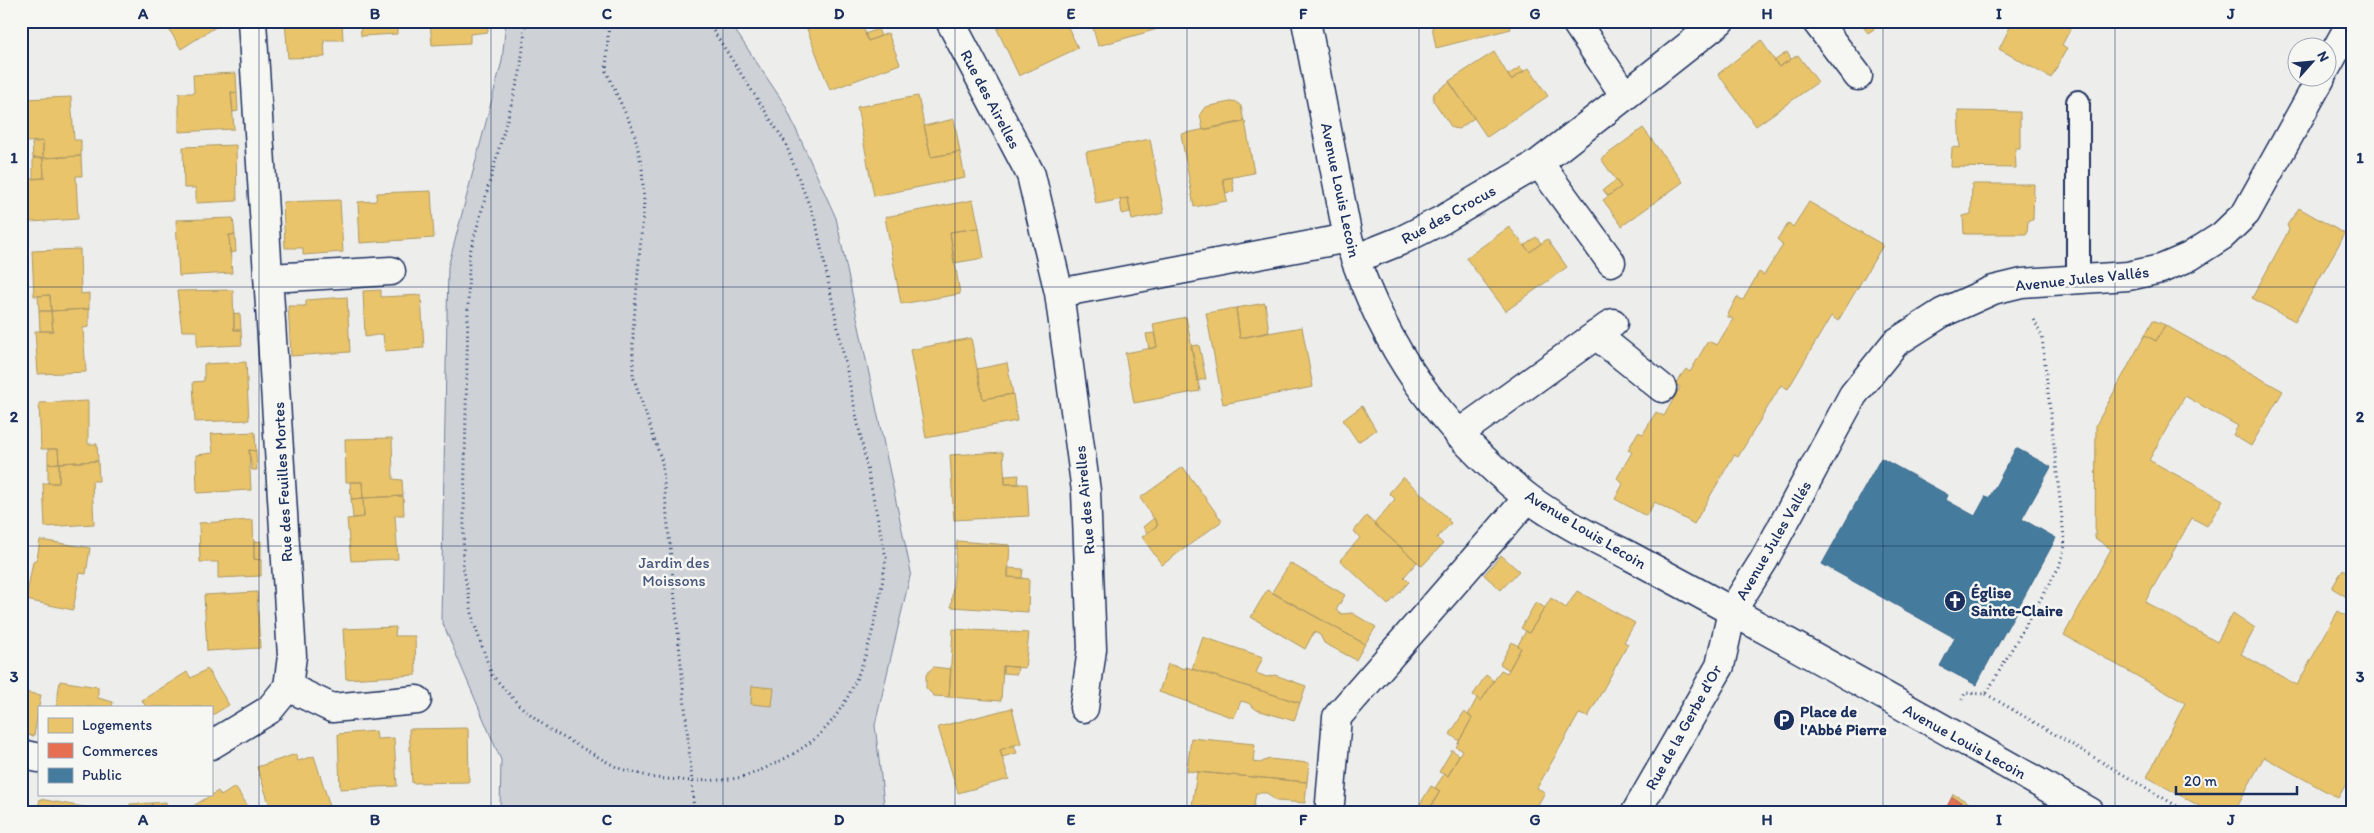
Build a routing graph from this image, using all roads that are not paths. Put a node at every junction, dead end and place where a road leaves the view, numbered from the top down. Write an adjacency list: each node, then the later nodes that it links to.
1 (252, 21): 17 (street, Rue des Feuilles Mortes)
2 (950, 21): 19 (street, Rue des Airelles)
3 (1306, 21): 14 (street, Avenue Louis Lecoin)
4 (1576, 21): 11 (street)
5 (1720, 21): 11 (street, Rue des Crocus)
6 (1816, 21): 9 (street)
7 (2352, 21): 8 (street)
8 (2336, 50)
9 (1858, 76)
10 (2315, 88): 18 (street, Avenue Jules Vallés)
11 (1625, 96): 13 (street, Rue des Crocus)
12 (2078, 102): 18 (lane)
13 (1539, 162): 14 (street, Rue des Crocus); 15 (street)
14 (1351, 249): 19 (street); 21 (street, Avenue Louis Lecoin)
15 (1611, 262)
16 (391, 271): 17 (street)
17 (270, 278): 24 (street, Rue des Feuilles Mortes)
18 (2078, 279): 23 (street, Avenue Jules Vallés)
19 (1059, 293): 26 (street, Rue des Airelles)
20 (1662, 388): 21 (street)
21 (1458, 434): 22 (street, Avenue Louis Lecoin)
22 (1528, 498): 23 (street, Avenue Louis Lecoin); 30 (street)
23 (1732, 611): 31 (street, Rue de la Gerbe d'Or); 32 (street, Avenue Louis Lecoin)
24 (288, 687): 25 (street); 27 (street)
25 (417, 700)
26 (1084, 708)
27 (212, 744)
28 (21, 754): 29 (street)
29 (38, 758)
30 (1330, 803)
31 (1636, 812)
32 (2090, 812)

